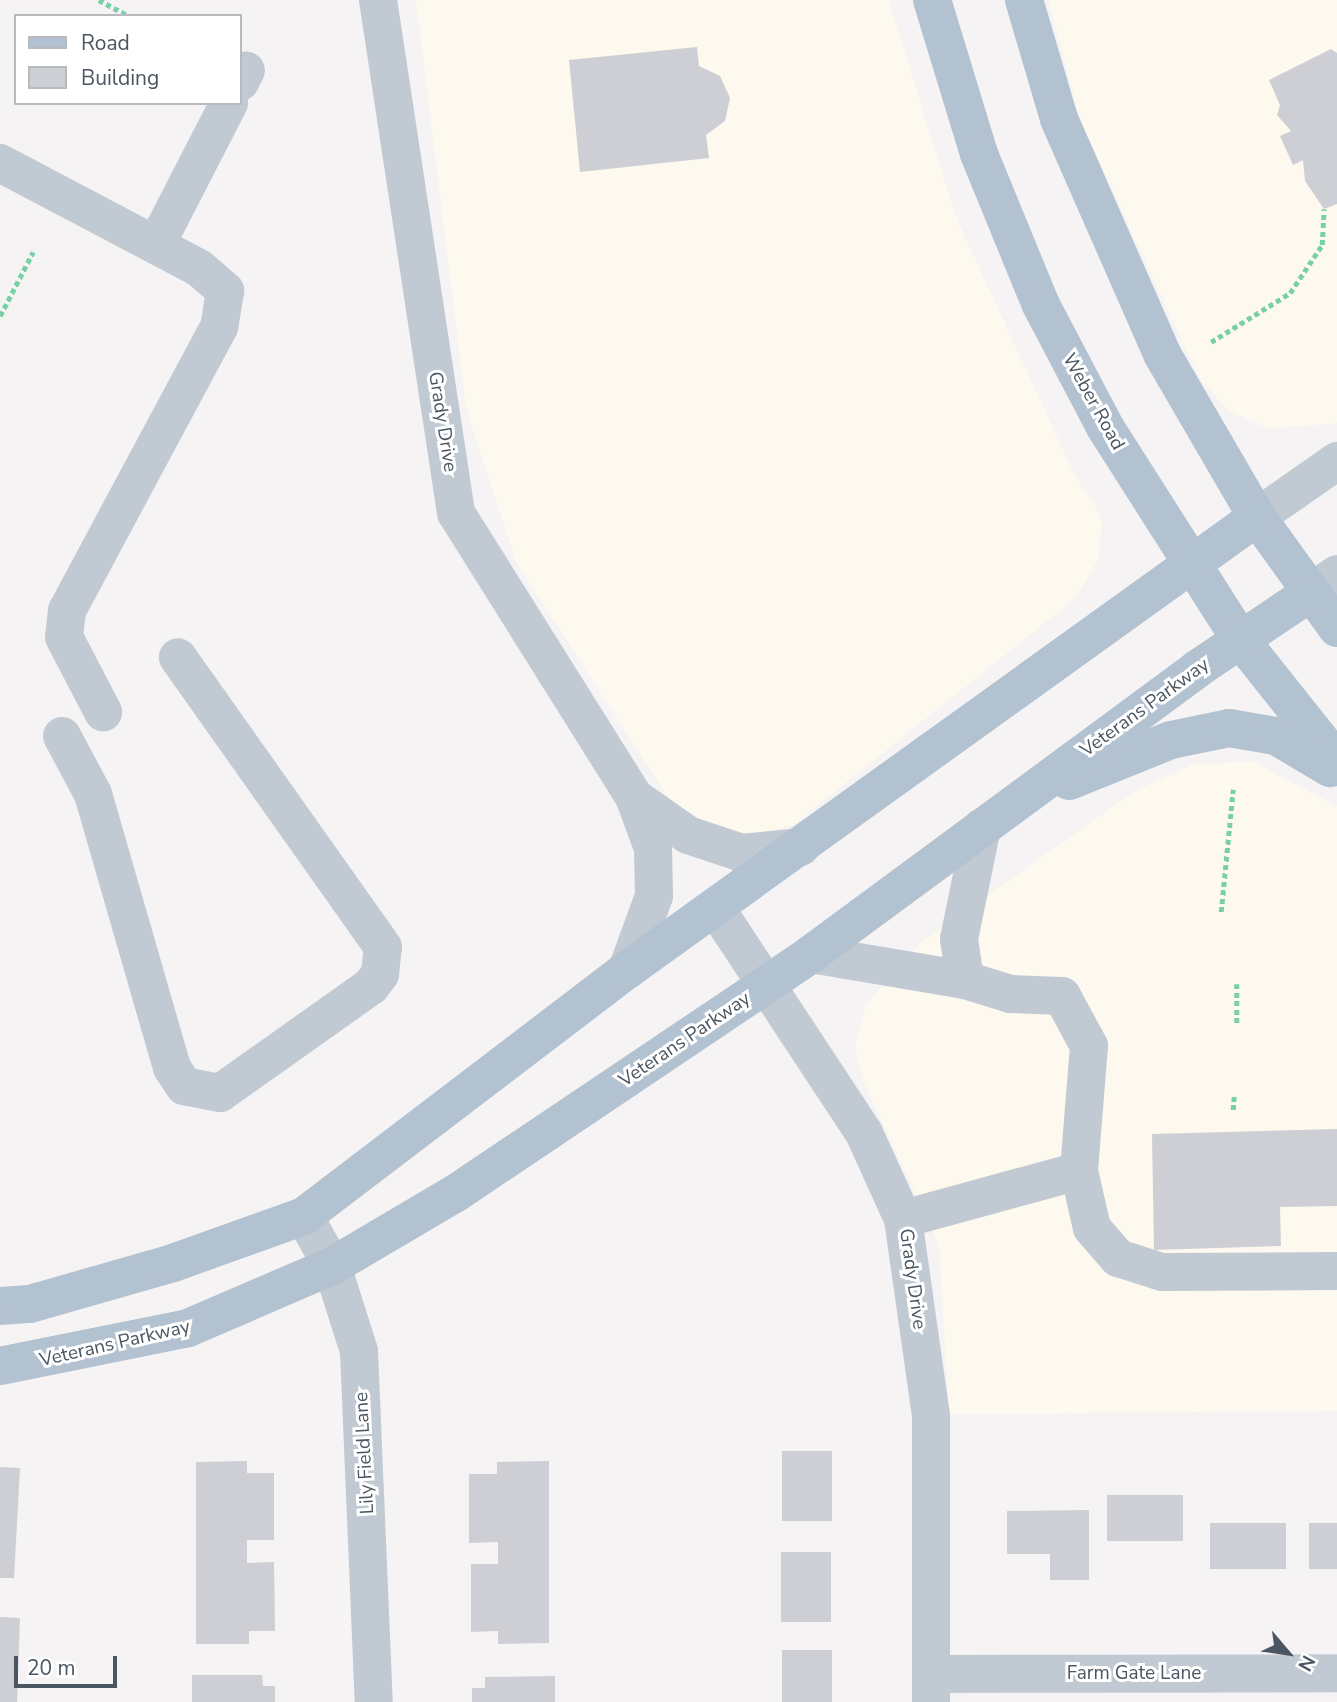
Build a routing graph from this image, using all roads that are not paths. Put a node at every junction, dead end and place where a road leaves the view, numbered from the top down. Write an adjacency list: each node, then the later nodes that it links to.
1 (378, 0): 18 (street, Grady Drive)
2 (932, 0): 9 (main road, Weber Road)
3 (1024, 0): 8 (main road)
4 (228, 105): 6 (street)
5 (0, 163): 6 (street)
6 (156, 245): 14 (street)
7 (1337, 461): 8 (street)
8 (1257, 517): 9 (main road); 10 (main road)
9 (1191, 565): 12 (main road, Weber Road); 21 (main road)
10 (1323, 584): 11 (main road); 12 (main road, Veterans Parkway)
11 (1337, 628)
12 (1240, 639): 16 (main road, Weber Road); 19 (main road, Veterans Parkway)
13 (178, 657): 15 (street)
14 (103, 712)
15 (62, 736)
16 (1337, 761)
17 (1337, 772): 19 (main road)
18 (634, 797): 21 (street, Grady Drive); 24 (street, Grady Drive)
19 (1016, 803): 20 (main road, Veterans Parkway)
20 (982, 827): 23 (main road, Veterans Parkway); 25 (street)
21 (802, 847): 22 (main road)
22 (715, 907): 24 (main road); 26 (street, Grady Drive)
23 (811, 954): 25 (street); 26 (main road, Veterans Parkway)
24 (627, 970): 28 (main road)
25 (965, 980): 27 (street)
26 (769, 984): 29 (street, Grady Drive); 30 (main road, Veterans Parkway)
27 (1079, 1171): 29 (street); 31 (street)
28 (304, 1216): 30 (street, Lily Field Lane); 32 (main road)
29 (903, 1219): 35 (street, Grady Drive)
30 (332, 1266): 33 (main road, Veterans Parkway); 36 (street, Lily Field Lane)
31 (1337, 1271)
32 (0, 1306)
33 (0, 1366)
34 (1337, 1673): 35 (street, Farm Gate Lane)
35 (931, 1688)
36 (374, 1702)

